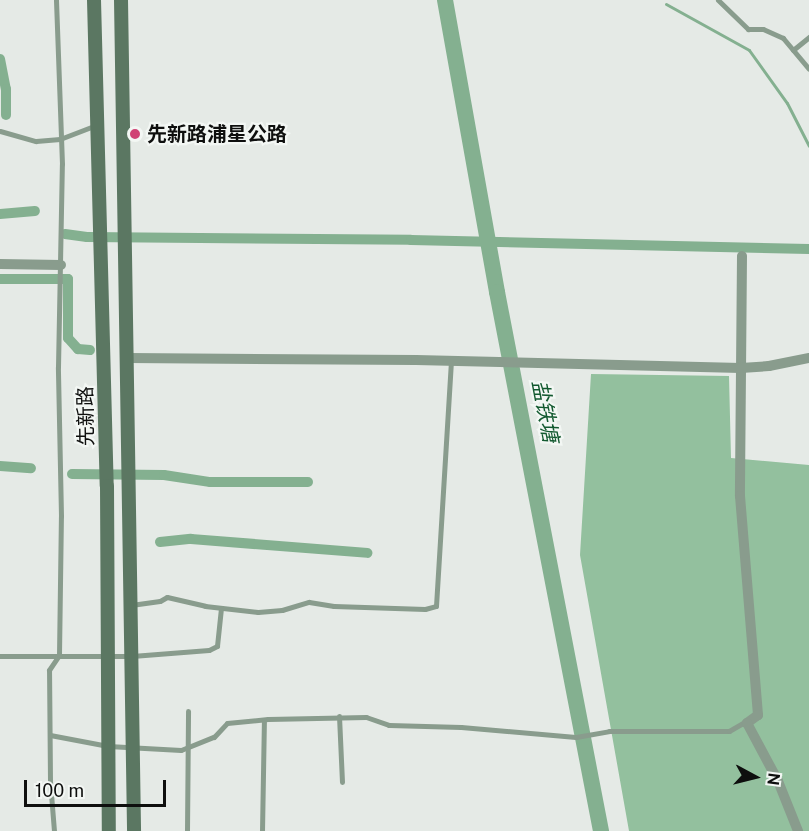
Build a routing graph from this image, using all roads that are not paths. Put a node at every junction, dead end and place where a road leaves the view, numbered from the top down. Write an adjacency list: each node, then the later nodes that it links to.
1 (56, 0): 10 (lane)
2 (94, 0): 8 (main road, 先新路)
3 (121, 0): 14 (main road)
4 (718, 0): 6 (lane)
5 (809, 37): 6 (lane)
6 (793, 50): 7 (lane)
7 (809, 69)
8 (97, 124): 10 (lane); 20 (main road, 先新路)
9 (0, 131): 10 (lane)
10 (60, 139): 13 (lane)
11 (742, 256): 17 (street)
12 (0, 264): 13 (street)
13 (61, 265): 21 (lane)
14 (128, 358): 16 (street); 18 (main road)
15 (809, 358): 17 (street)
16 (452, 361): 17 (street); 19 (lane)
17 (741, 368): 25 (street)
18 (131, 605): 19 (lane); 23 (main road)
19 (221, 608): 23 (lane)
20 (109, 654): 21 (lane); 23 (lane); 29 (main road, 先新路)
21 (59, 655): 22 (lane); 28 (lane)
22 (0, 656)
23 (132, 656): 31 (main road)
24 (188, 711): 30 (lane)
25 (758, 715): 26 (lane); 38 (street)
26 (339, 716): 27 (lane); 32 (lane)
27 (264, 720): 30 (lane); 37 (lane)
28 (50, 735): 29 (lane); 33 (lane)
29 (108, 746): 31 (lane); 34 (main road, 先新路)
30 (189, 747): 31 (lane); 36 (lane)
31 (133, 748): 35 (main road)
32 (342, 782)
33 (54, 831)
34 (109, 831)
35 (134, 831)
36 (187, 831)
37 (262, 831)
38 (798, 831)

